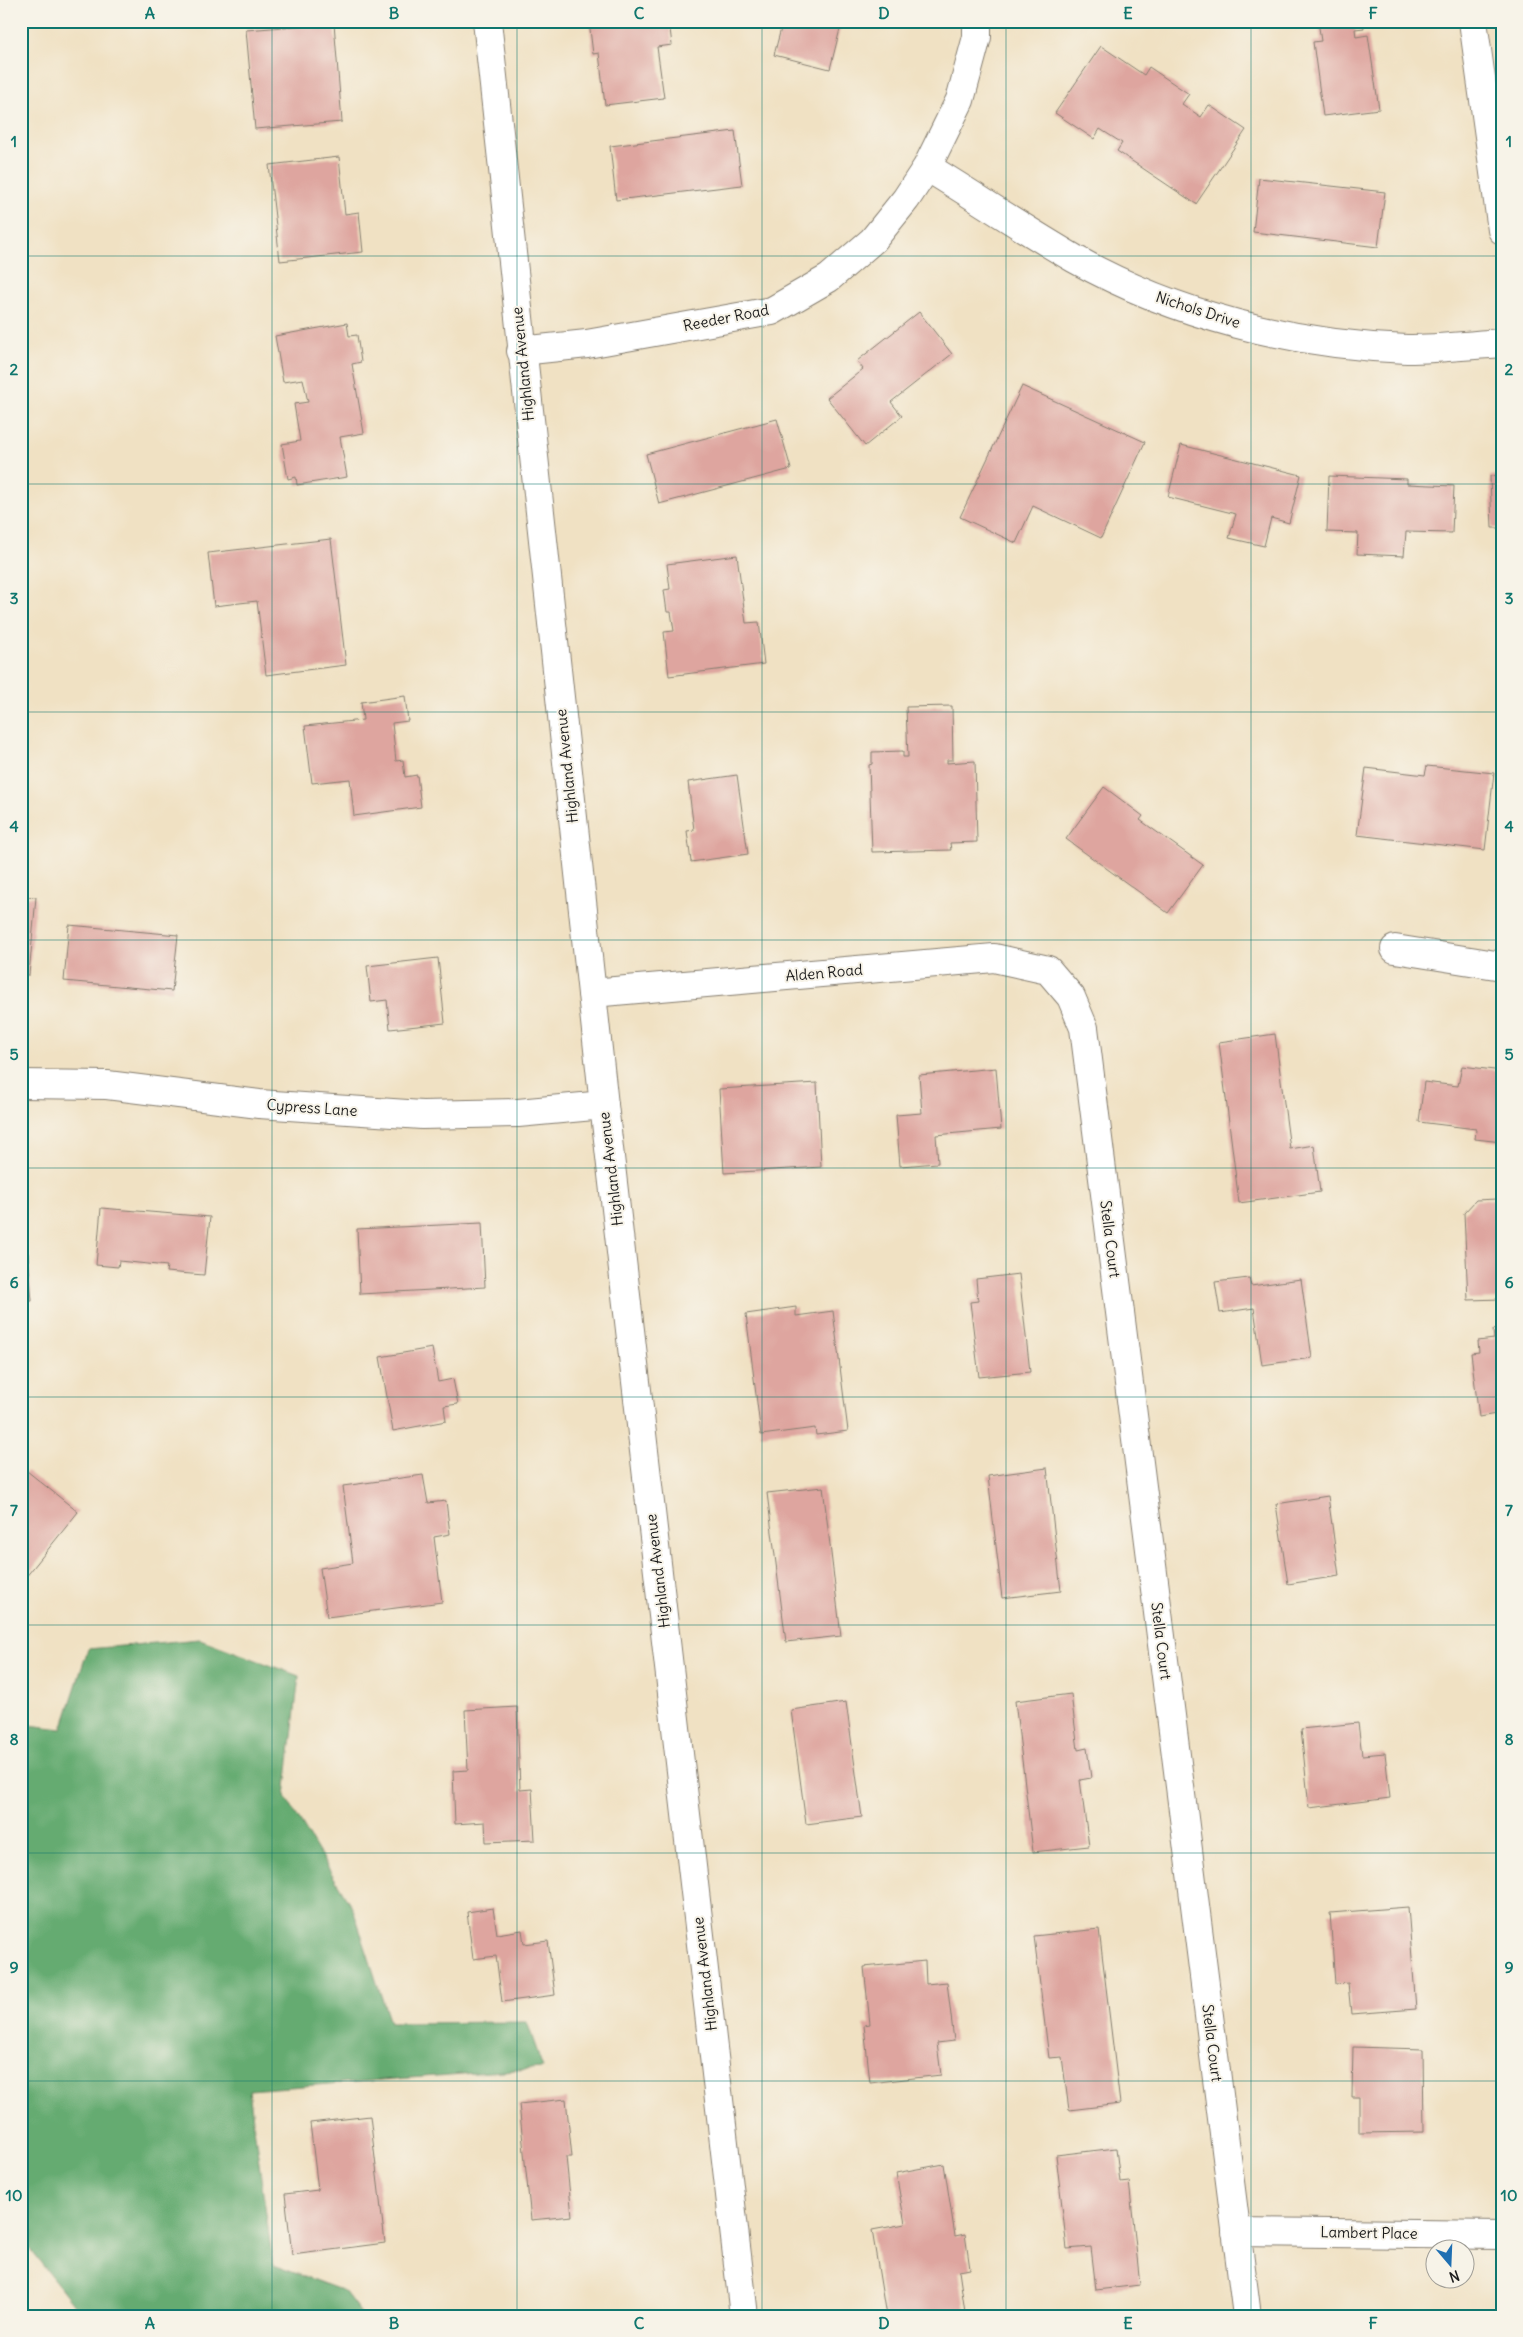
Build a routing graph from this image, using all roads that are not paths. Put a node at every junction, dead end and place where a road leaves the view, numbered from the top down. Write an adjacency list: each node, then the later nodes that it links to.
1 (487, 21): 7 (street, Highland Avenue)
2 (977, 21): 4 (street, Reeder Road)
3 (1473, 21): 5 (street)
4 (928, 167): 6 (street, Nichols Drive); 7 (street, Reeder Road)
5 (1502, 230)
6 (1502, 343)
7 (521, 351): 11 (street, Highland Avenue)
8 (1394, 949): 9 (street)
9 (1502, 966)
10 (1052, 975): 11 (street, Alden Road); 14 (street, Stella Court)
11 (592, 993): 13 (street, Highland Avenue)
12 (21, 1084): 13 (street, Cypress Lane)
13 (604, 1104): 16 (street, Highland Avenue)
14 (1236, 2232): 15 (street, Lambert Place); 17 (street, Stella Court)
15 (1502, 2235)
16 (744, 2316)
17 (1247, 2316)

